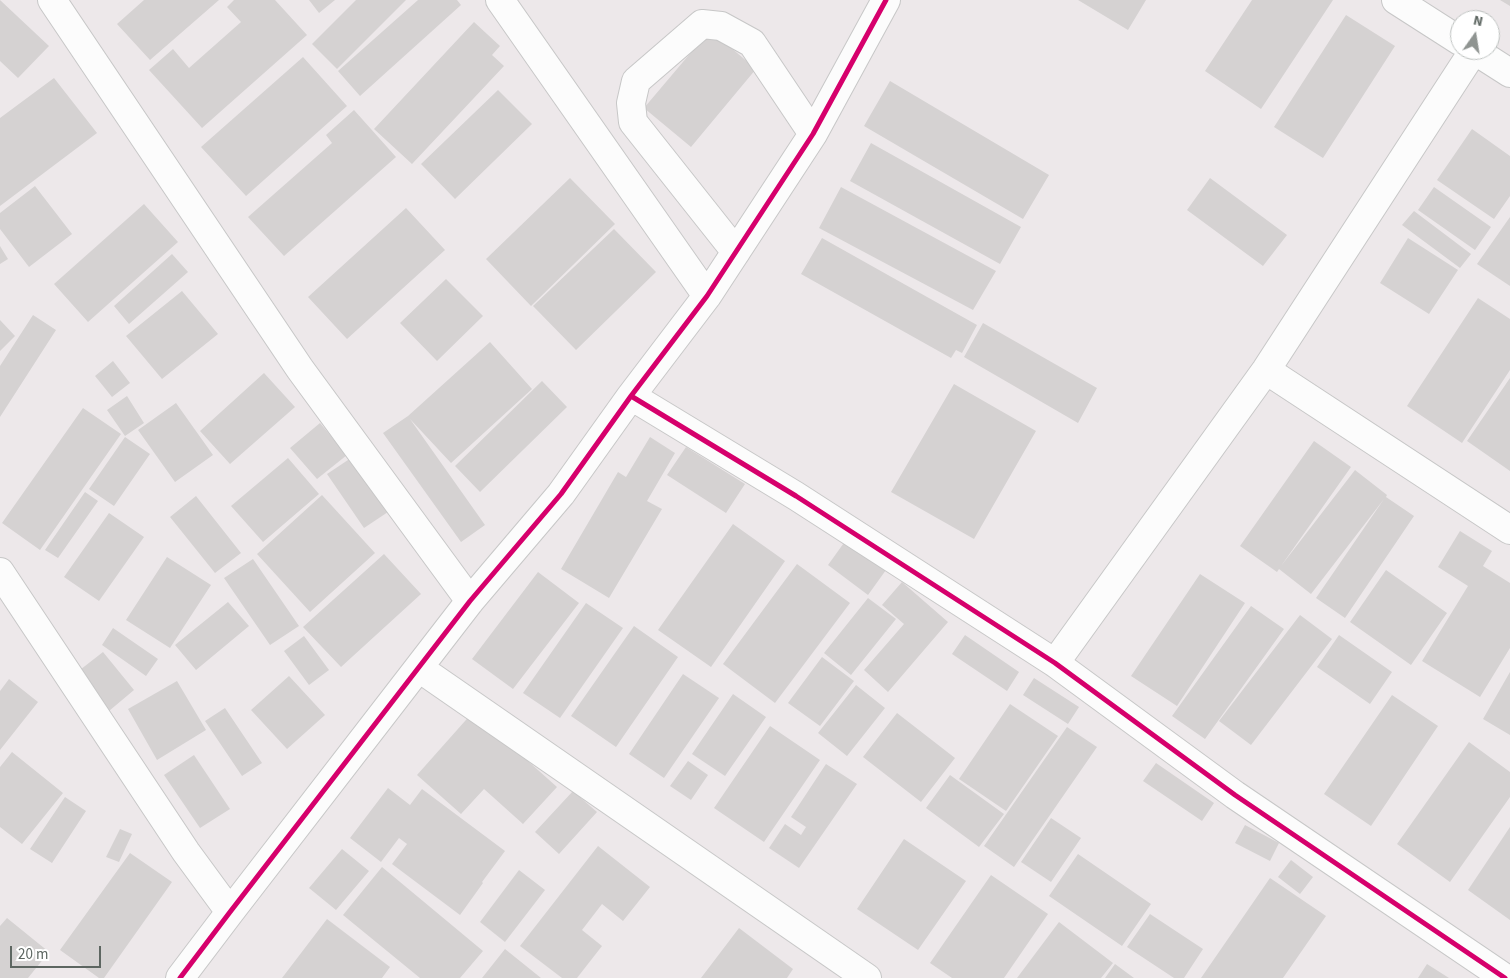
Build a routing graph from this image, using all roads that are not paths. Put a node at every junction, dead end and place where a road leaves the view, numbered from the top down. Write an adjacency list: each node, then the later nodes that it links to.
1 (52, 0): 16 (street)
2 (500, 0): 11 (street)
3 (886, 0): 9 (street)
4 (1396, 0): 5 (street)
5 (1450, 35)
6 (1468, 60): 12 (street)
7 (1489, 60): 8 (street)
8 (1510, 74)
9 (813, 134): 10 (street); 10 (street)
10 (736, 252): 11 (street)
11 (707, 296): 13 (street)
12 (1266, 370): 14 (street); 17 (street)
13 (631, 396): 16 (street); 17 (street)
14 (1510, 530)
15 (0, 572): 19 (street)
16 (470, 601): 18 (street)
17 (1055, 663): 22 (street)
18 (419, 668): 19 (street); 21 (street)
19 (230, 912): 20 (street)
20 (192, 974)
21 (867, 978)
22 (1505, 978)

